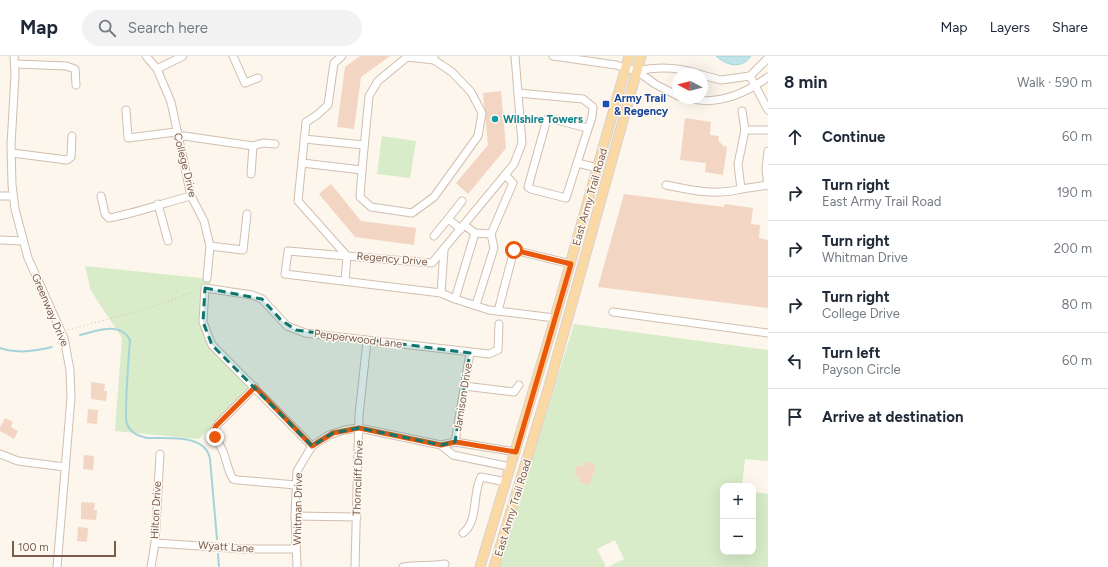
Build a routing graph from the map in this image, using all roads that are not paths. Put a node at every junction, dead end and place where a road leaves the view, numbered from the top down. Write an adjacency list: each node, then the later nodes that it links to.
1 (14, 56): 14 (street, Greenway Drive)
2 (146, 56): 18 (street, College Drive)
3 (183, 56): 18 (street)
4 (233, 56): 23 (street)
5 (342, 56): 37 (street, Regency Drive)
6 (515, 56): 26 (street, Regency Drive)
7 (553, 56): 15 (street)
8 (604, 56): 15 (street)
9 (629, 56): 16 (main road, East Army Trail Road)
10 (641, 56): 19 (main road, East Army Trail Road)
11 (413, 57): 12 (street); 39 (street)
12 (434, 58): 46 (street)
13 (768, 58): 21 (street)
14 (15, 64): 24 (street); 42 (street, Greenway Drive)
15 (615, 64): 16 (street)
16 (626, 68): 19 (street); 45 (main road, East Army Trail Road)
17 (672, 68): 19 (street)
18 (157, 69): 35 (street, College Drive)
19 (637, 71): 27 (street); 109 (main road, East Army Trail Road)
20 (708, 76): 21 (street)
21 (750, 76): 25 (street)
22 (768, 77): 25 (street)
23 (258, 78)
24 (76, 84)
25 (756, 86): 28 (street); 30 (street)
26 (518, 93): 32 (street); 48 (street, Regency Drive)
27 (672, 93)
28 (708, 100)
29 (126, 110): 35 (street)
30 (768, 110)
31 (742, 111): 33 (street)
32 (587, 128): 44 (street); 44 (street)
33 (745, 130): 34 (street); 51 (street)
34 (768, 130)
35 (177, 135): 40 (street); 55 (street, College Drive)
36 (72, 136): 42 (street)
37 (304, 140): 39 (street); 43 (street, Regency Drive)
38 (275, 144): 40 (street)
39 (364, 145): 46 (street)
40 (253, 146): 47 (street)
41 (768, 151): 50 (street)
42 (12, 153): 53 (street, Greenway Drive)
43 (302, 163): 46 (street); 69 (street, Regency Drive)
44 (577, 163): 45 (street)
45 (598, 168): 70 (main road, East Army Trail Road)
46 (362, 170)
47 (251, 174)
48 (505, 175): 60 (street, Regency Drive); 62 (street)
49 (666, 185): 51 (street)
50 (768, 185): 51 (street)
51 (741, 189)
52 (0, 196): 53 (street)
53 (14, 196): 65 (street, Greenway Drive)
54 (101, 196): 57 (street)
55 (191, 196): 57 (street); 67 (street, College Drive)
56 (462, 201): 59 (street)
57 (158, 204): 66 (street)
58 (247, 214): 67 (street)
59 (448, 219): 60 (street); 63 (street)
60 (462, 227): 61 (street); 68 (street, Regency Drive)
61 (475, 233): 62 (street); 74 (street)
62 (491, 234): 75 (street)
63 (434, 236)
64 (0, 240): 65 (street)
65 (22, 241): 93 (street, Greenway Drive)
66 (168, 241)
67 (210, 246): 71 (street, College Drive)
68 (444, 250): 69 (street, Regency Drive); 73 (street)
69 (347, 256): 72 (street); 72 (street)
70 (571, 264): 76 (street); 78 (main road, East Army Trail Road)
71 (207, 278)
72 (345, 281): 73 (street)
73 (441, 293): 74 (street)
74 (455, 299): 75 (street)
75 (476, 306): 76 (street)
76 (498, 311): 78 (street)
77 (613, 312): 80 (street)
78 (555, 318): 90 (main road, East Army Trail Road)
79 (499, 324): 82 (street, Pepperwood Lane)
80 (768, 333)
81 (367, 341): 82 (street, Pepperwood Lane); 85 (street, Pepperwood Lane); 86 (street, Thorncliff Drive)
82 (470, 353): 84 (street, Jamison Drive)
83 (519, 385): 84 (street)
84 (464, 386): 87 (street, Jamison Drive)
85 (255, 387): 89 (street); 96 (street)
86 (359, 428): 88 (street, Whitman Drive); 89 (street, Whitman Drive); 98 (street, Thorncliff Drive)
87 (456, 442): 88 (street, Whitman Drive); 90 (street, Whitman Drive)
88 (441, 445): 94 (street, Whitman Drive)
89 (312, 446): 96 (street, Whitman Drive)
90 (516, 452): 94 (main road, East Army Trail Road)
91 (0, 454): 93 (street)
92 (160, 454): 100 (street, Hilton Drive)
93 (65, 466): 103 (street, Greenway Drive)
94 (511, 467): 95 (main road, East Army Trail Road)
95 (506, 482): 99 (street); 108 (main road, East Army Trail Road)
96 (296, 485): 97 (street, Whitman Drive)
97 (295, 516): 98 (street); 101 (street, Whitman Drive)
98 (357, 516): 106 (street, Thorncliff Drive)
99 (463, 533)
100 (155, 543): 101 (street, Wyatt Lane); 104 (street, Hilton Drive)
101 (296, 549): 105 (street, Whitman Drive)
102 (444, 564): 107 (street)
103 (57, 567)
104 (151, 567)
105 (297, 567)
106 (355, 567)
107 (403, 567)
108 (480, 567)
109 (494, 567)

